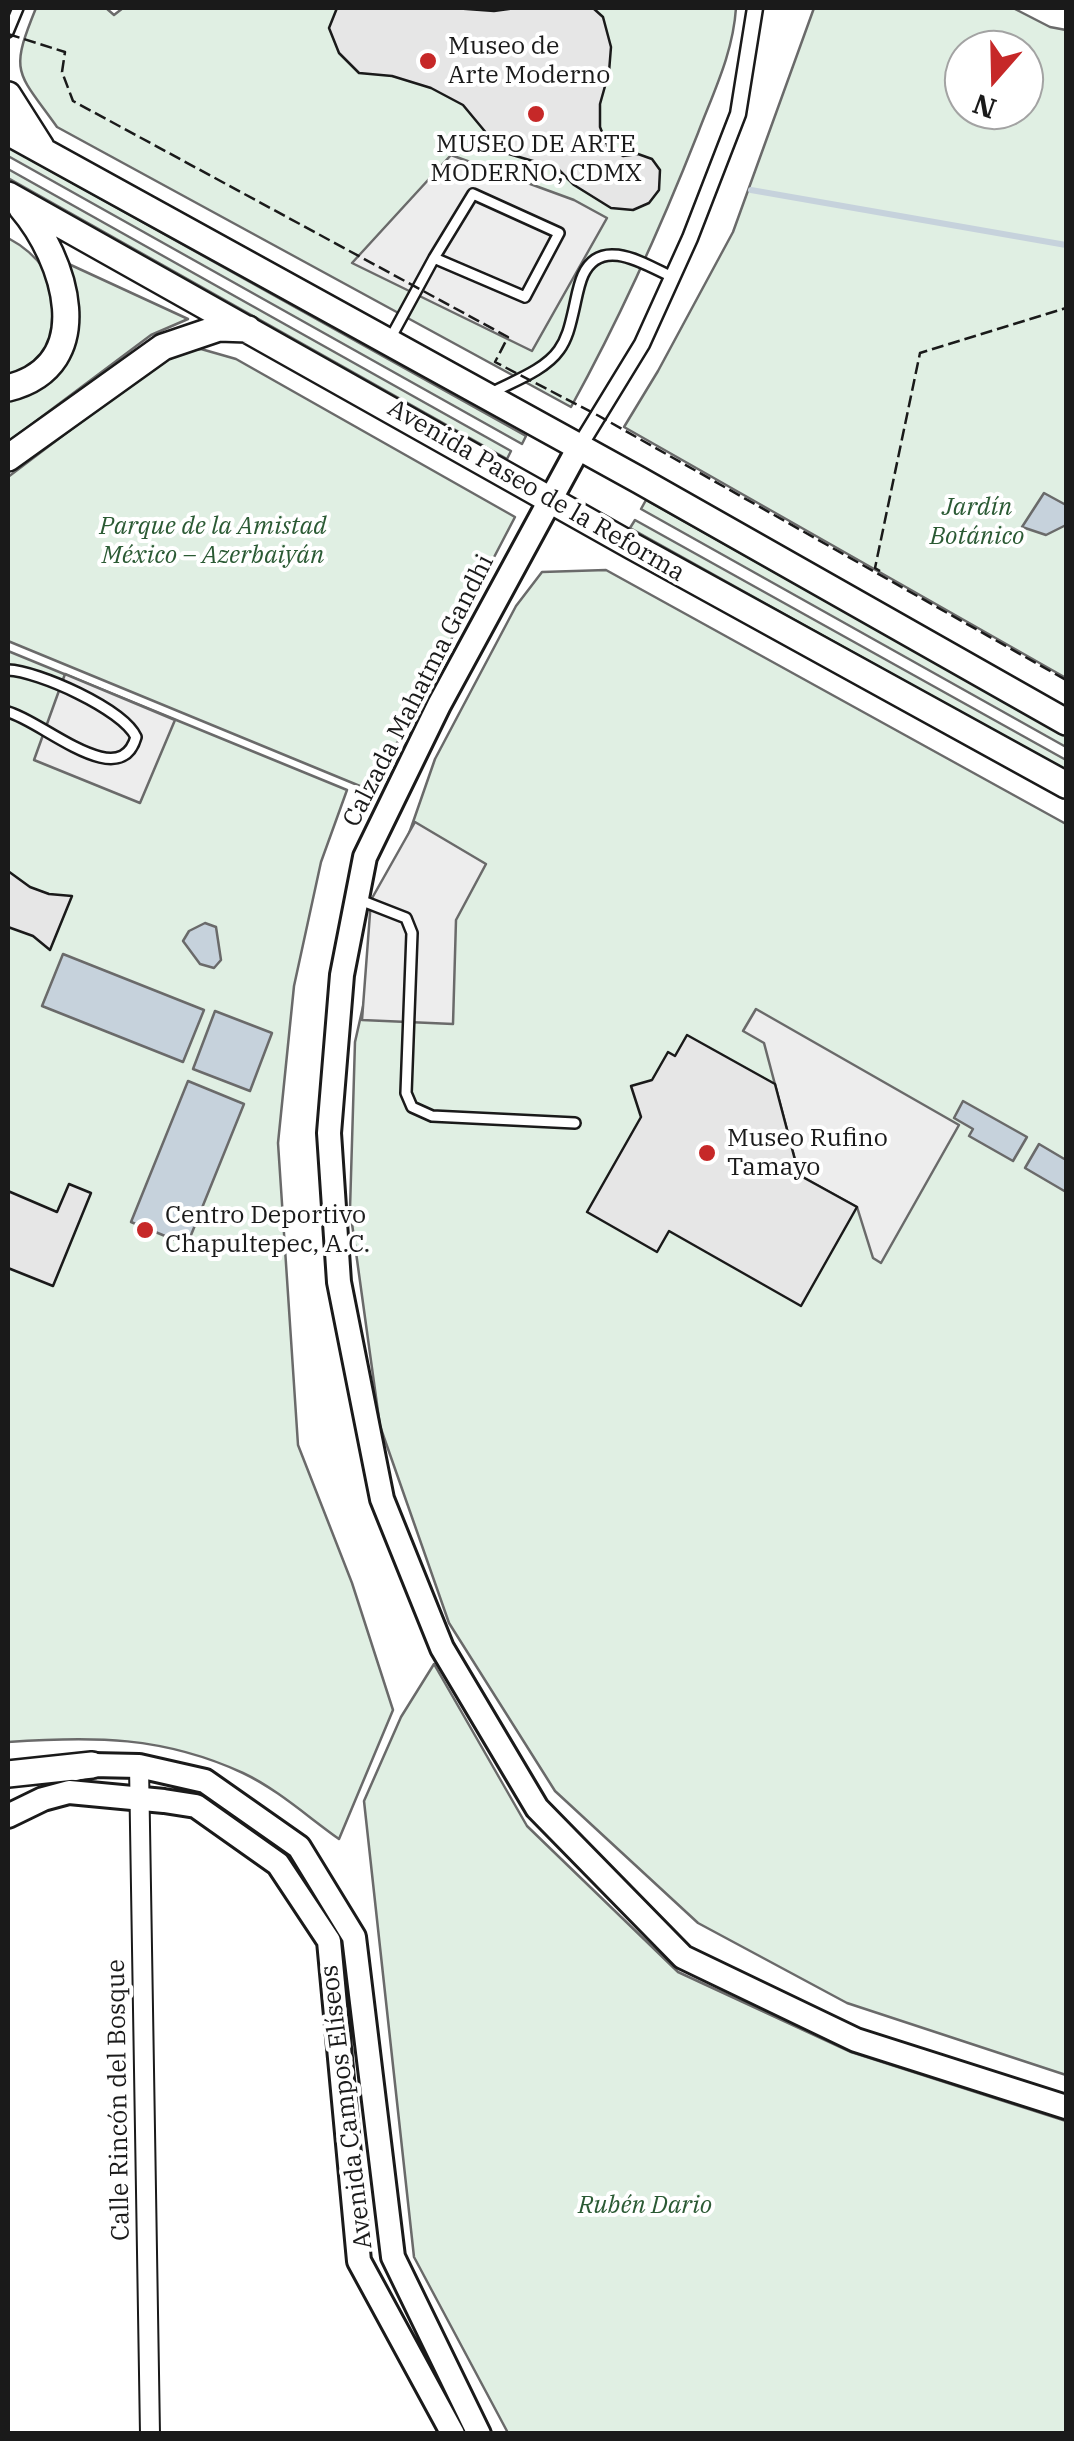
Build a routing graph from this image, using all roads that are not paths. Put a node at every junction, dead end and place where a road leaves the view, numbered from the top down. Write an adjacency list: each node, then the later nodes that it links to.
1 (18, 8): 3 (lane)
2 (755, 8): 9 (street)
3 (8, 32)
4 (8, 95): 6 (main road)
5 (8, 132): 6 (main road)
6 (44, 152): 11 (main road)
7 (11, 197): 10 (main road, Avenida Paseo de la Reforma); 12 (main road)
8 (434, 258): 8 (lane); 11 (lane)
9 (672, 277): 13 (lane); 14 (street)
10 (252, 330): 15 (main road); 16 (main road, Avenida Paseo de la Reforma)
11 (388, 342): 13 (main road)
12 (8, 388)
13 (486, 396): 14 (main road)
14 (579, 447): 16 (street, Calzada Mahatma Gandhi); 19 (main road)
15 (8, 458)
16 (551, 498): 20 (main road, Avenida Paseo de la Reforma); 21 (street, Calzada Mahatma Gandhi)
17 (8, 670): 18 (lane)
18 (8, 712)
19 (1066, 722)
20 (1066, 786)
21 (357, 900): 22 (lane); 31 (street, Calzada Mahatma Gandhi)
22 (575, 1123)
23 (92, 1765): 24 (street, Avenida Campos Elíseos); 25 (main road); 26 (street, Avenida Campos Elíseos)
24 (140, 1766): 27 (street, Calle Rincón del Bosque); 29 (street, Avenida Campos Elíseos)
25 (8, 1774)
26 (8, 1790)
27 (138, 1796): 28 (street, Avenida Campos Elíseos); 30 (street, Avenida Campos Elíseos); 34 (street, Calle Rincón del Bosque)
28 (8, 1816)
29 (354, 1937): 30 (street); 32 (street, Avenida Campos Elíseos)
30 (330, 1941): 33 (street, Avenida Campos Elíseos)
31 (1066, 2107)
32 (384, 2183): 33 (street); 36 (street, Avenida Campos Elíseos)
33 (352, 2187): 35 (street, Avenida Campos Elíseos)
34 (150, 2434)
35 (453, 2434)
36 (479, 2434)

